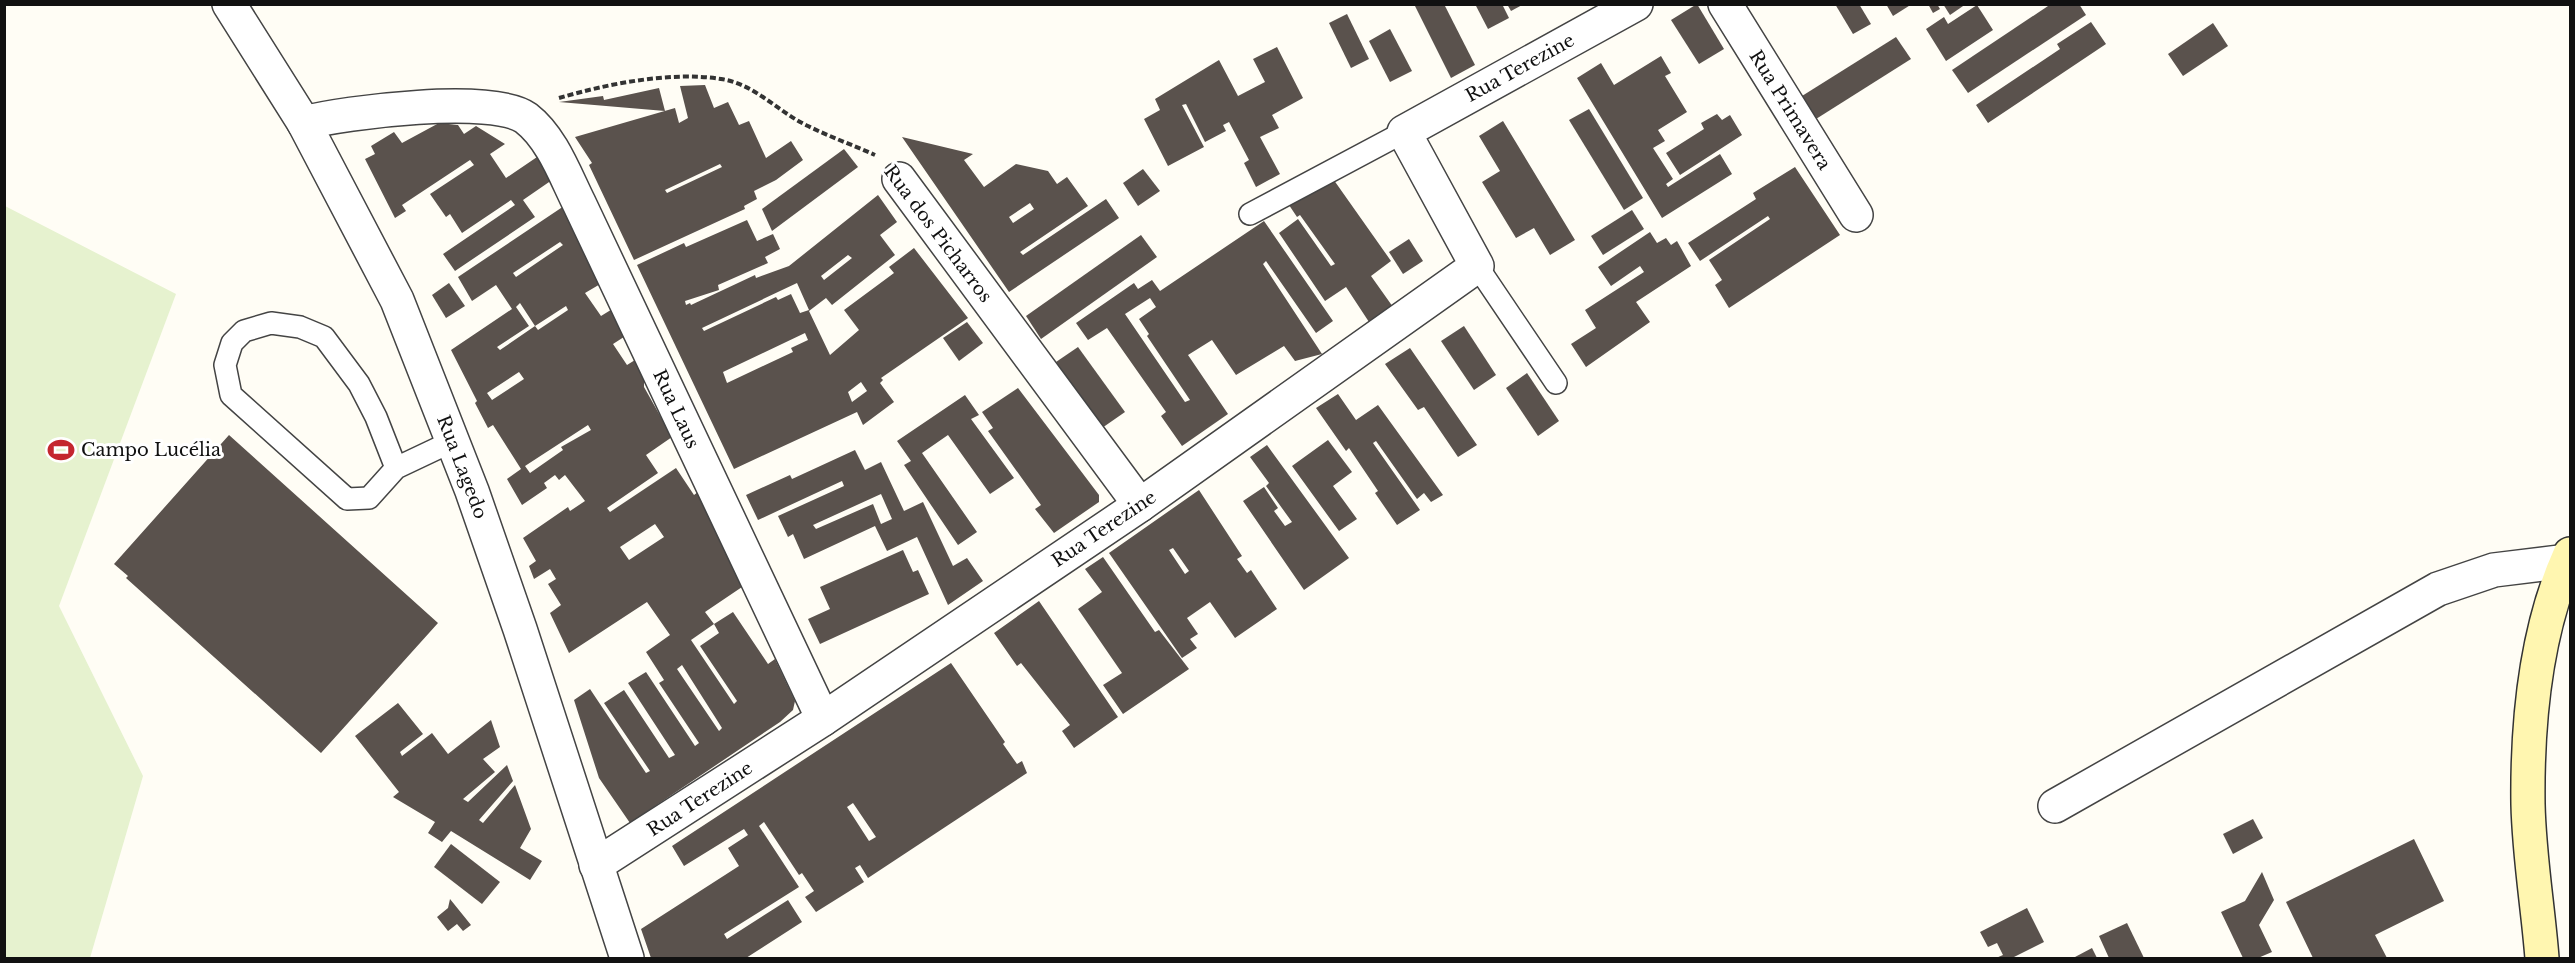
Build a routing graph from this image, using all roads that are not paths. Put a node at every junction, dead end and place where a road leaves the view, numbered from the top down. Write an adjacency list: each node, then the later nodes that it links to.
1 (229, 4): 4 (street, Rua Lagedo)
2 (1636, 4): 5 (street, Rua Terezine)
3 (1725, 4): 8 (street, Rua Primavera)
4 (304, 123): 11 (street, Rua Lagedo); 15 (street, Rua Laus)
5 (1404, 132): 7 (lane, Rua Terezine); 9 (street)
6 (899, 179): 13 (street, Rua dos Picharros)
7 (1250, 214)
8 (1856, 215)
9 (1477, 266): 10 (lane); 13 (street, Rua Terezine)
10 (1556, 383)
11 (453, 441): 12 (lane); 17 (street, Rua Lagedo)
12 (396, 468): 12 (lane)
13 (1140, 505): 15 (street, Rua Terezine)
14 (2569, 557): 16 (street); 19 (main road)
15 (824, 719): 17 (street, Rua Terezine)
16 (2055, 806)
17 (596, 866): 18 (street, Rua Lagedo)
18 (627, 958)
19 (2542, 958)

